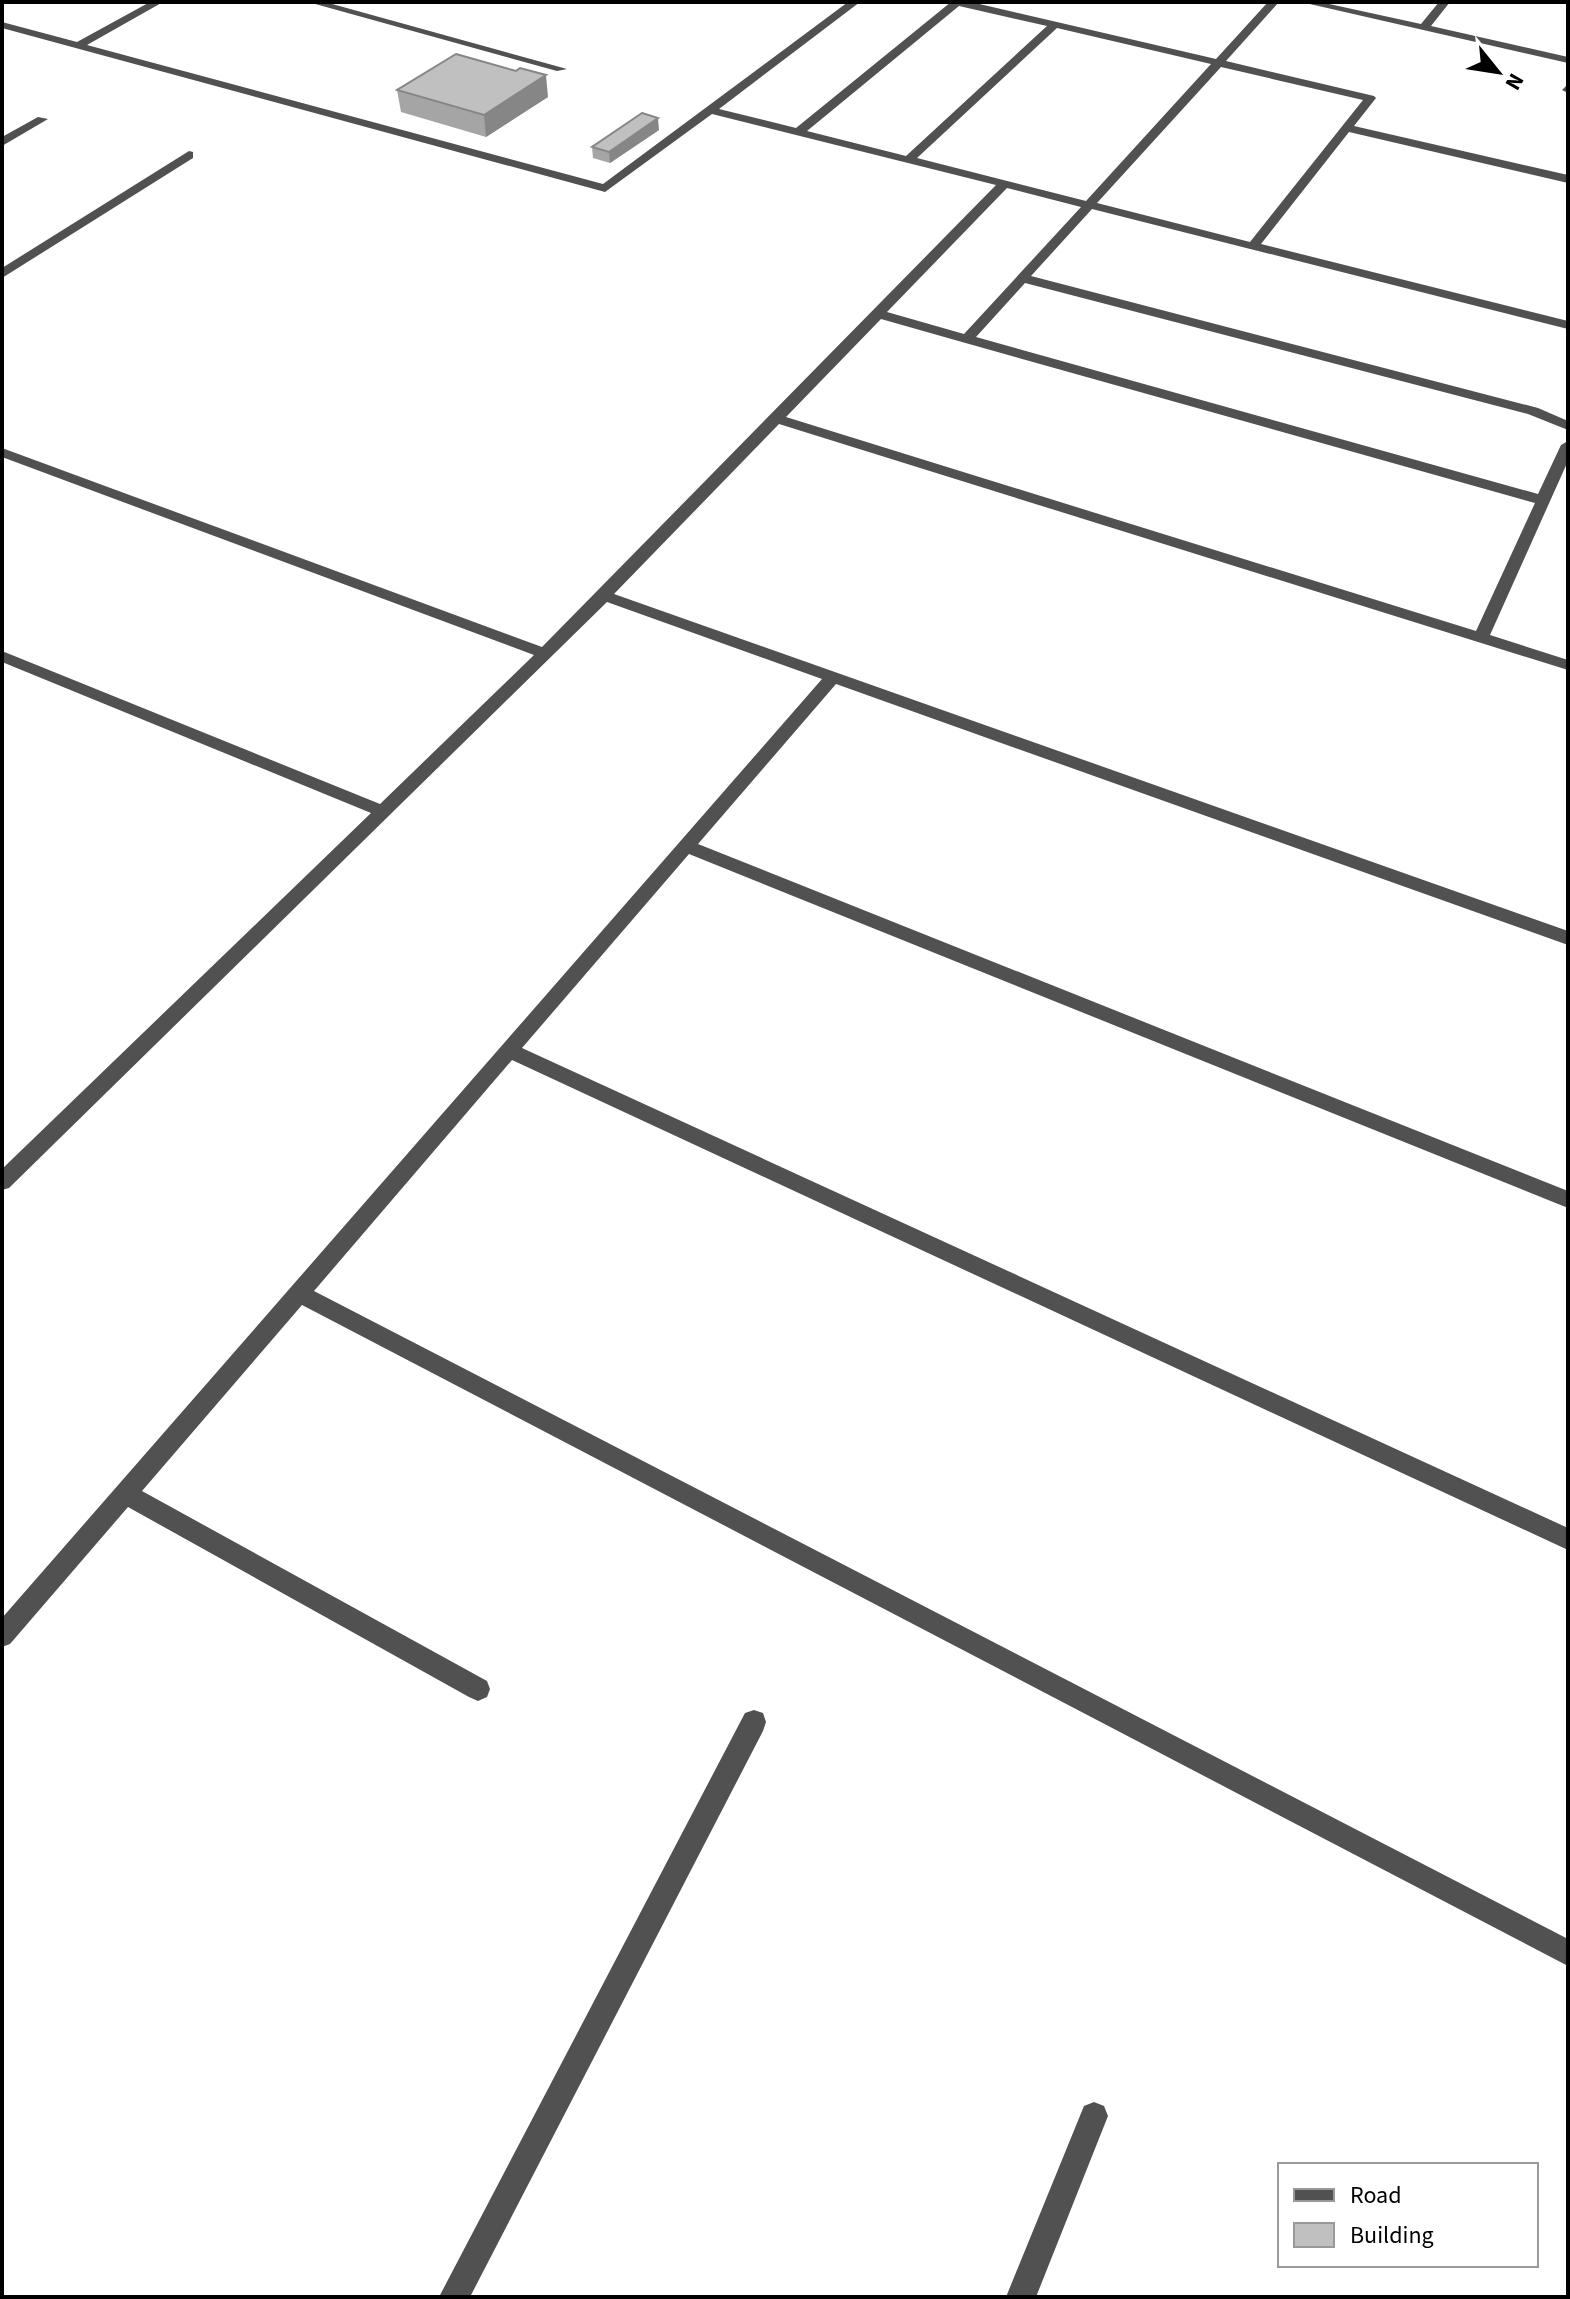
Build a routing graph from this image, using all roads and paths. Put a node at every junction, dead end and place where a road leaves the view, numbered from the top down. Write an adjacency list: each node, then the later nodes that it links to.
1 (158, 2): 11 (street)
2 (313, 2): 14 (street)
3 (855, 2): 15 (street)
4 (957, 2): 9 (street); 18 (street)
5 (1274, 2): 13 (street)
6 (1306, 2): 10 (street)
7 (1445, 2): 10 (street)
8 (2, 25): 11 (street)
9 (1054, 25): 13 (street); 21 (street)
10 (1423, 29): 12 (street)
11 (77, 46): 15 (street)
12 (1568, 60)
13 (1219, 62): 17 (street); 24 (street)
14 (561, 69)
15 (710, 110): 18 (street)
16 (42, 119): 19 (street)
17 (1348, 128): 22 (street); 25 (street)
18 (798, 132): 21 (street)
19 (2, 142)
20 (189, 155): 26 (street)
21 (908, 160): 23 (street)
22 (1568, 179)
23 (1004, 184): 24 (street); 28 (street)
24 (1089, 205): 25 (street); 27 (street)
25 (1253, 246): 29 (street)
26 (2, 274)
27 (1023, 278): 30 (street); 32 (street)
28 (878, 314): 30 (street); 31 (street)
29 (1568, 325)
30 (967, 339): 35 (street)
31 (776, 418): 36 (street); 37 (street)
32 (1568, 426)
33 (1568, 445): 35 (street)
34 (2, 452): 38 (street)
35 (1542, 500): 37 (street)
36 (604, 596): 38 (street); 41 (street)
37 (1481, 638): 40 (street)
38 (545, 654): 42 (street)
39 (2, 656): 42 (street)
40 (1568, 665)
41 (833, 677): 43 (street); 44 (street)
42 (384, 812): 46 (street)
43 (686, 846): 45 (street); 47 (street)
44 (1568, 938)
45 (510, 1051): 48 (street); 50 (street)
46 (2, 1182)
47 (1568, 1200)
48 (299, 1294): 49 (street); 54 (street)
49 (127, 1495): 51 (street); 52 (street)
50 (1568, 1539)
51 (2, 1636)
52 (478, 1689)
53 (754, 1722): 56 (street)
54 (1568, 1953)
55 (1094, 2116): 57 (street)
56 (454, 2297)
57 (1021, 2297)

